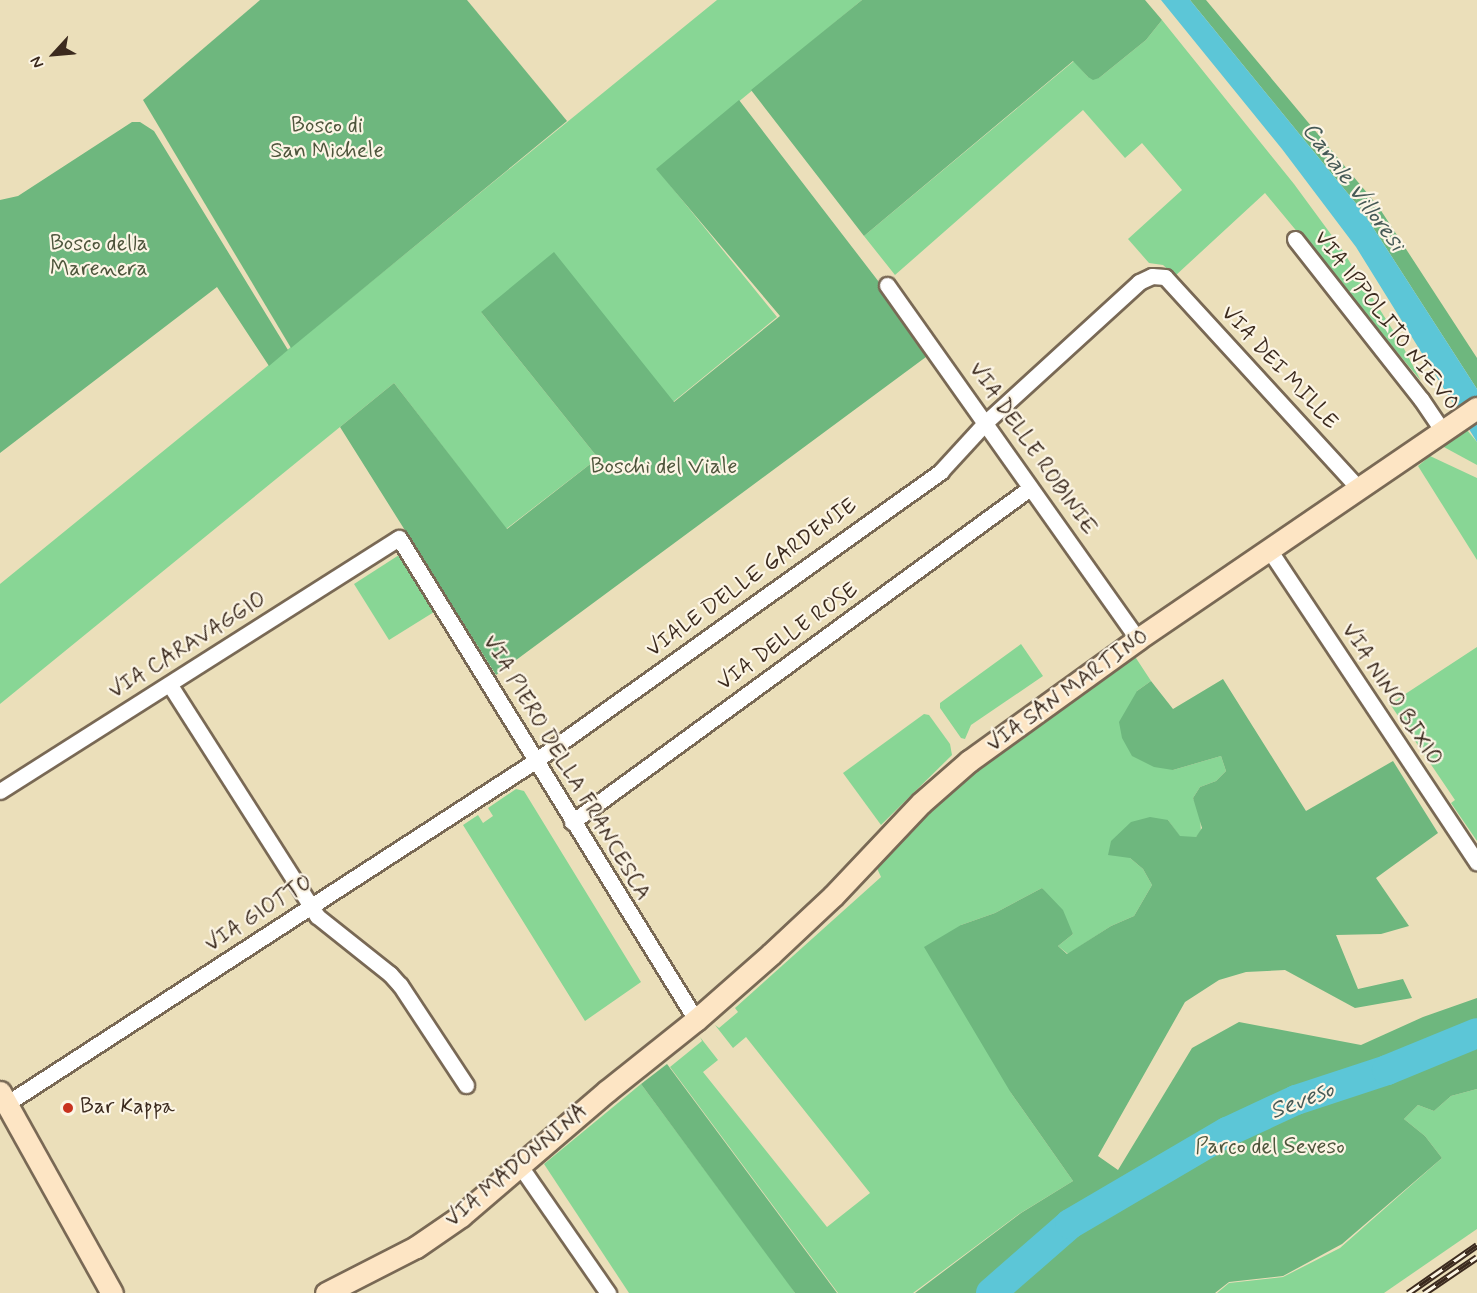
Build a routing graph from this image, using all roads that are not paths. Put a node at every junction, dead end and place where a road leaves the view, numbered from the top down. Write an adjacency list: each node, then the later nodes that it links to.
1 (1295, 240): 6 (street, VIA IPPOLITO NIEVO)
2 (1165, 277): 5 (street, VIALE DELLE GARDENIE); 8 (street, VIA DEI MILLE)
3 (888, 285): 5 (street, VIA DELLE ROBINIE)
4 (1477, 408): 6 (street, VIA SAN MARTINO)
5 (987, 422): 7 (street, VIA DELLE ROBINIE); 13 (street, VIALE DELLE GARDENIE)
6 (1450, 424): 8 (street, VIA SAN MARTINO)
7 (1030, 488): 11 (street, VIA DELLE ROBINIE); 15 (street, VIA DELLE ROSE)
8 (1359, 489): 10 (street, VIA SAN MARTINO)
9 (399, 538): 12 (street, VIA CARAVAGGIO); 13 (street, VIA PIERO DELLA FRANCESCA)
10 (1270, 551): 11 (street, VIA SAN MARTINO); 16 (street, VIA NINO BIXIO)
11 (1138, 639): 18 (street, VIA SAN MARTINO)
12 (170, 685): 14 (street, VIA CARAVAGGIO); 17 (street)
13 (535, 761): 15 (street, VIA PIERO DELLA FRANCESCA); 17 (street, VIA GIOTTO)
14 (0, 791)
15 (572, 822): 18 (street, VIA PIERO DELLA FRANCESCA)
16 (1477, 861)
17 (310, 907): 19 (street); 20 (street, VIA GIOTTO)
18 (696, 1020): 21 (street, VIA MADONNINA)
19 (466, 1085)
20 (3, 1098): 22 (street)
21 (520, 1166): 23 (street, VIA MADONNINA); 24 (street)
22 (111, 1293)
23 (326, 1293)
24 (608, 1293)

